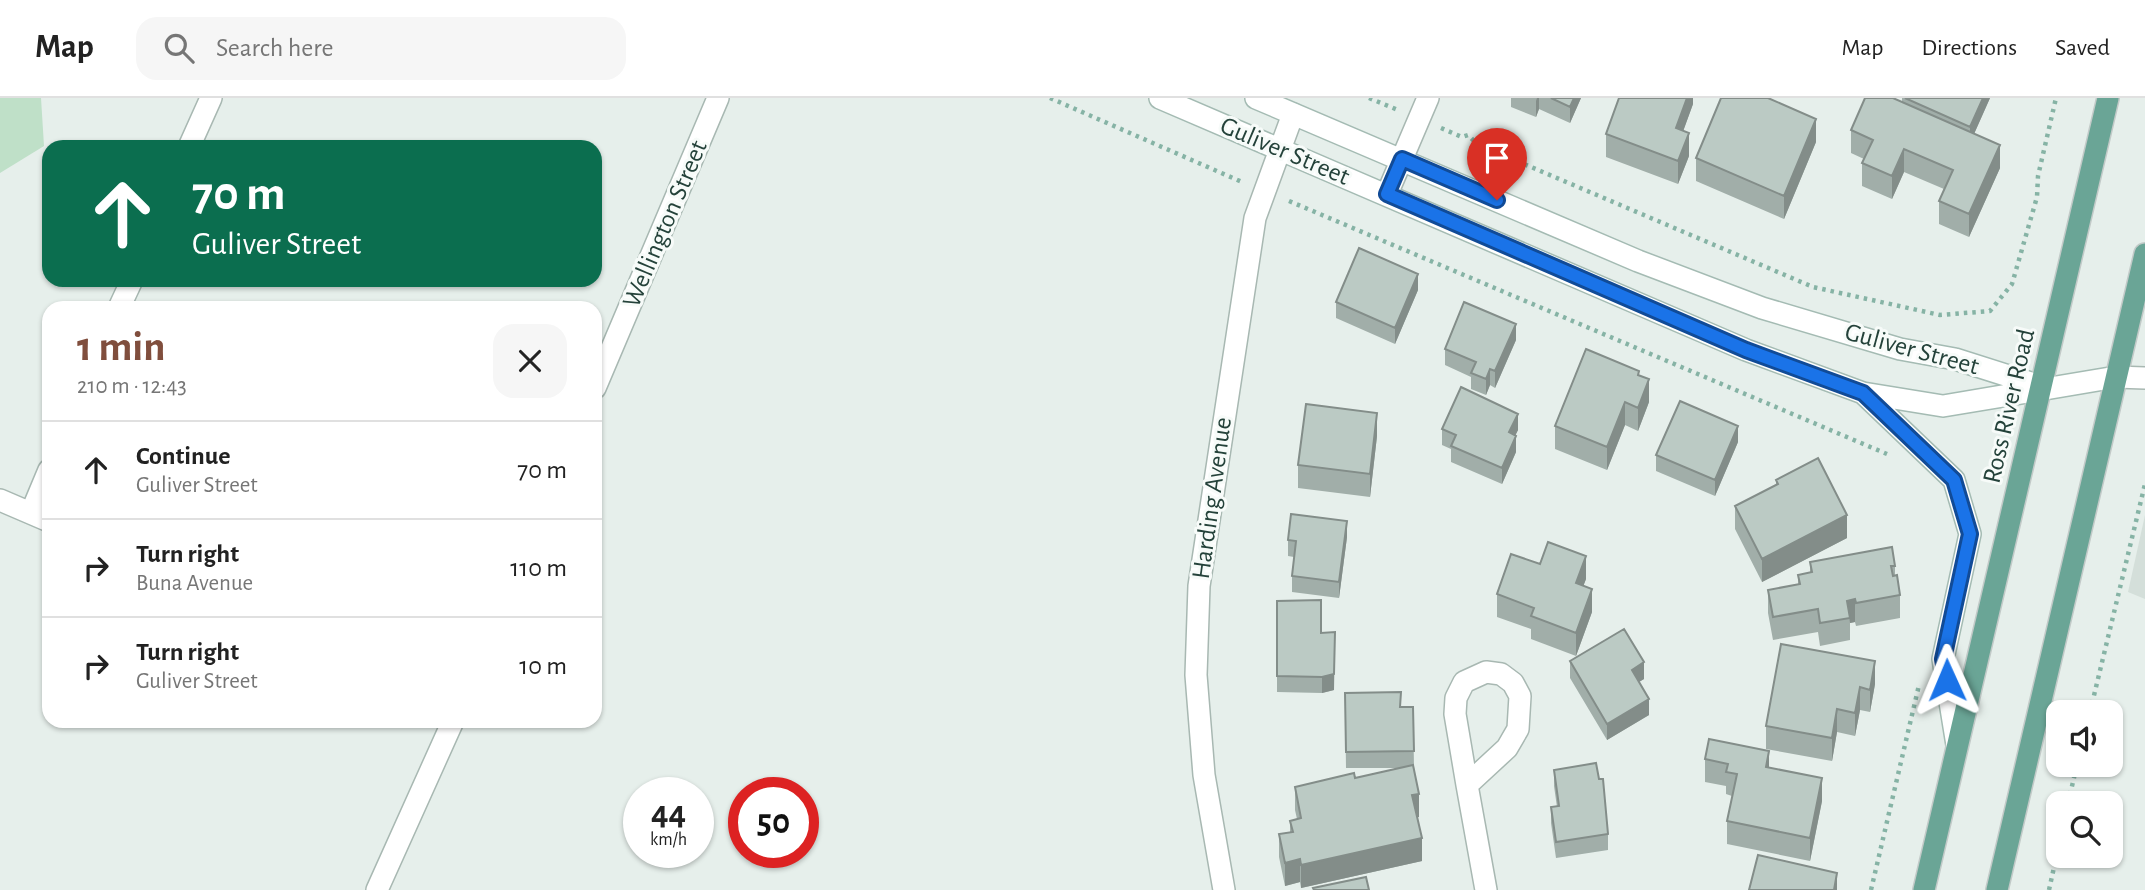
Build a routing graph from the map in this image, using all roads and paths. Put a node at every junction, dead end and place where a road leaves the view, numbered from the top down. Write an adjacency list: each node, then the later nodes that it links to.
1 (211, 98): 11 (main road)
2 (718, 98): 17 (main road, Wellington Street)
3 (1050, 98): 14 (path)
4 (1160, 98): 12 (main road, Guliver Street)
5 (1256, 98): 9 (main road, Guliver Street)
6 (1428, 98): 13 (main road)
7 (2056, 98): 10 (path)
8 (2108, 98): 20 (main road, Ross River Road)
9 (1293, 114): 12 (main road, Harding Avenue); 13 (main road, Guliver Street)
10 (1462, 137)
11 (192, 140)
12 (1280, 149): 14 (main road, Harding Avenue); 15 (main road, Guliver Street)
13 (1402, 159): 15 (main road); 20 (main road, Guliver Street)
14 (1264, 191): 22 (path); 33 (main road, Harding Avenue)
15 (1387, 194): 21 (main road, Guliver Street)
16 (2145, 254): 18 (main road)
17 (602, 371)
18 (2116, 377): 19 (main road); 20 (main road); 37 (main road)
19 (2145, 378)
20 (2042, 387): 21 (main road, Guliver Street); 29 (main road, Ross River Road)
21 (1863, 393): 29 (main road)
22 (1891, 456)
23 (2145, 484): 27 (path)
24 (0, 500): 25 (main road)
25 (40, 517)
26 (1920, 683): 35 (path)
27 (2093, 700)
28 (450, 728): 32 (main road)
29 (1957, 745): 36 (main road, Ross River Road)
30 (1467, 785): 30 (main road); 34 (main road)
31 (2054, 868): 38 (path)
32 (377, 890)
33 (1224, 890)
34 (1486, 890)
35 (1871, 890)
36 (1924, 890)
37 (1997, 890)
38 (2049, 890)

